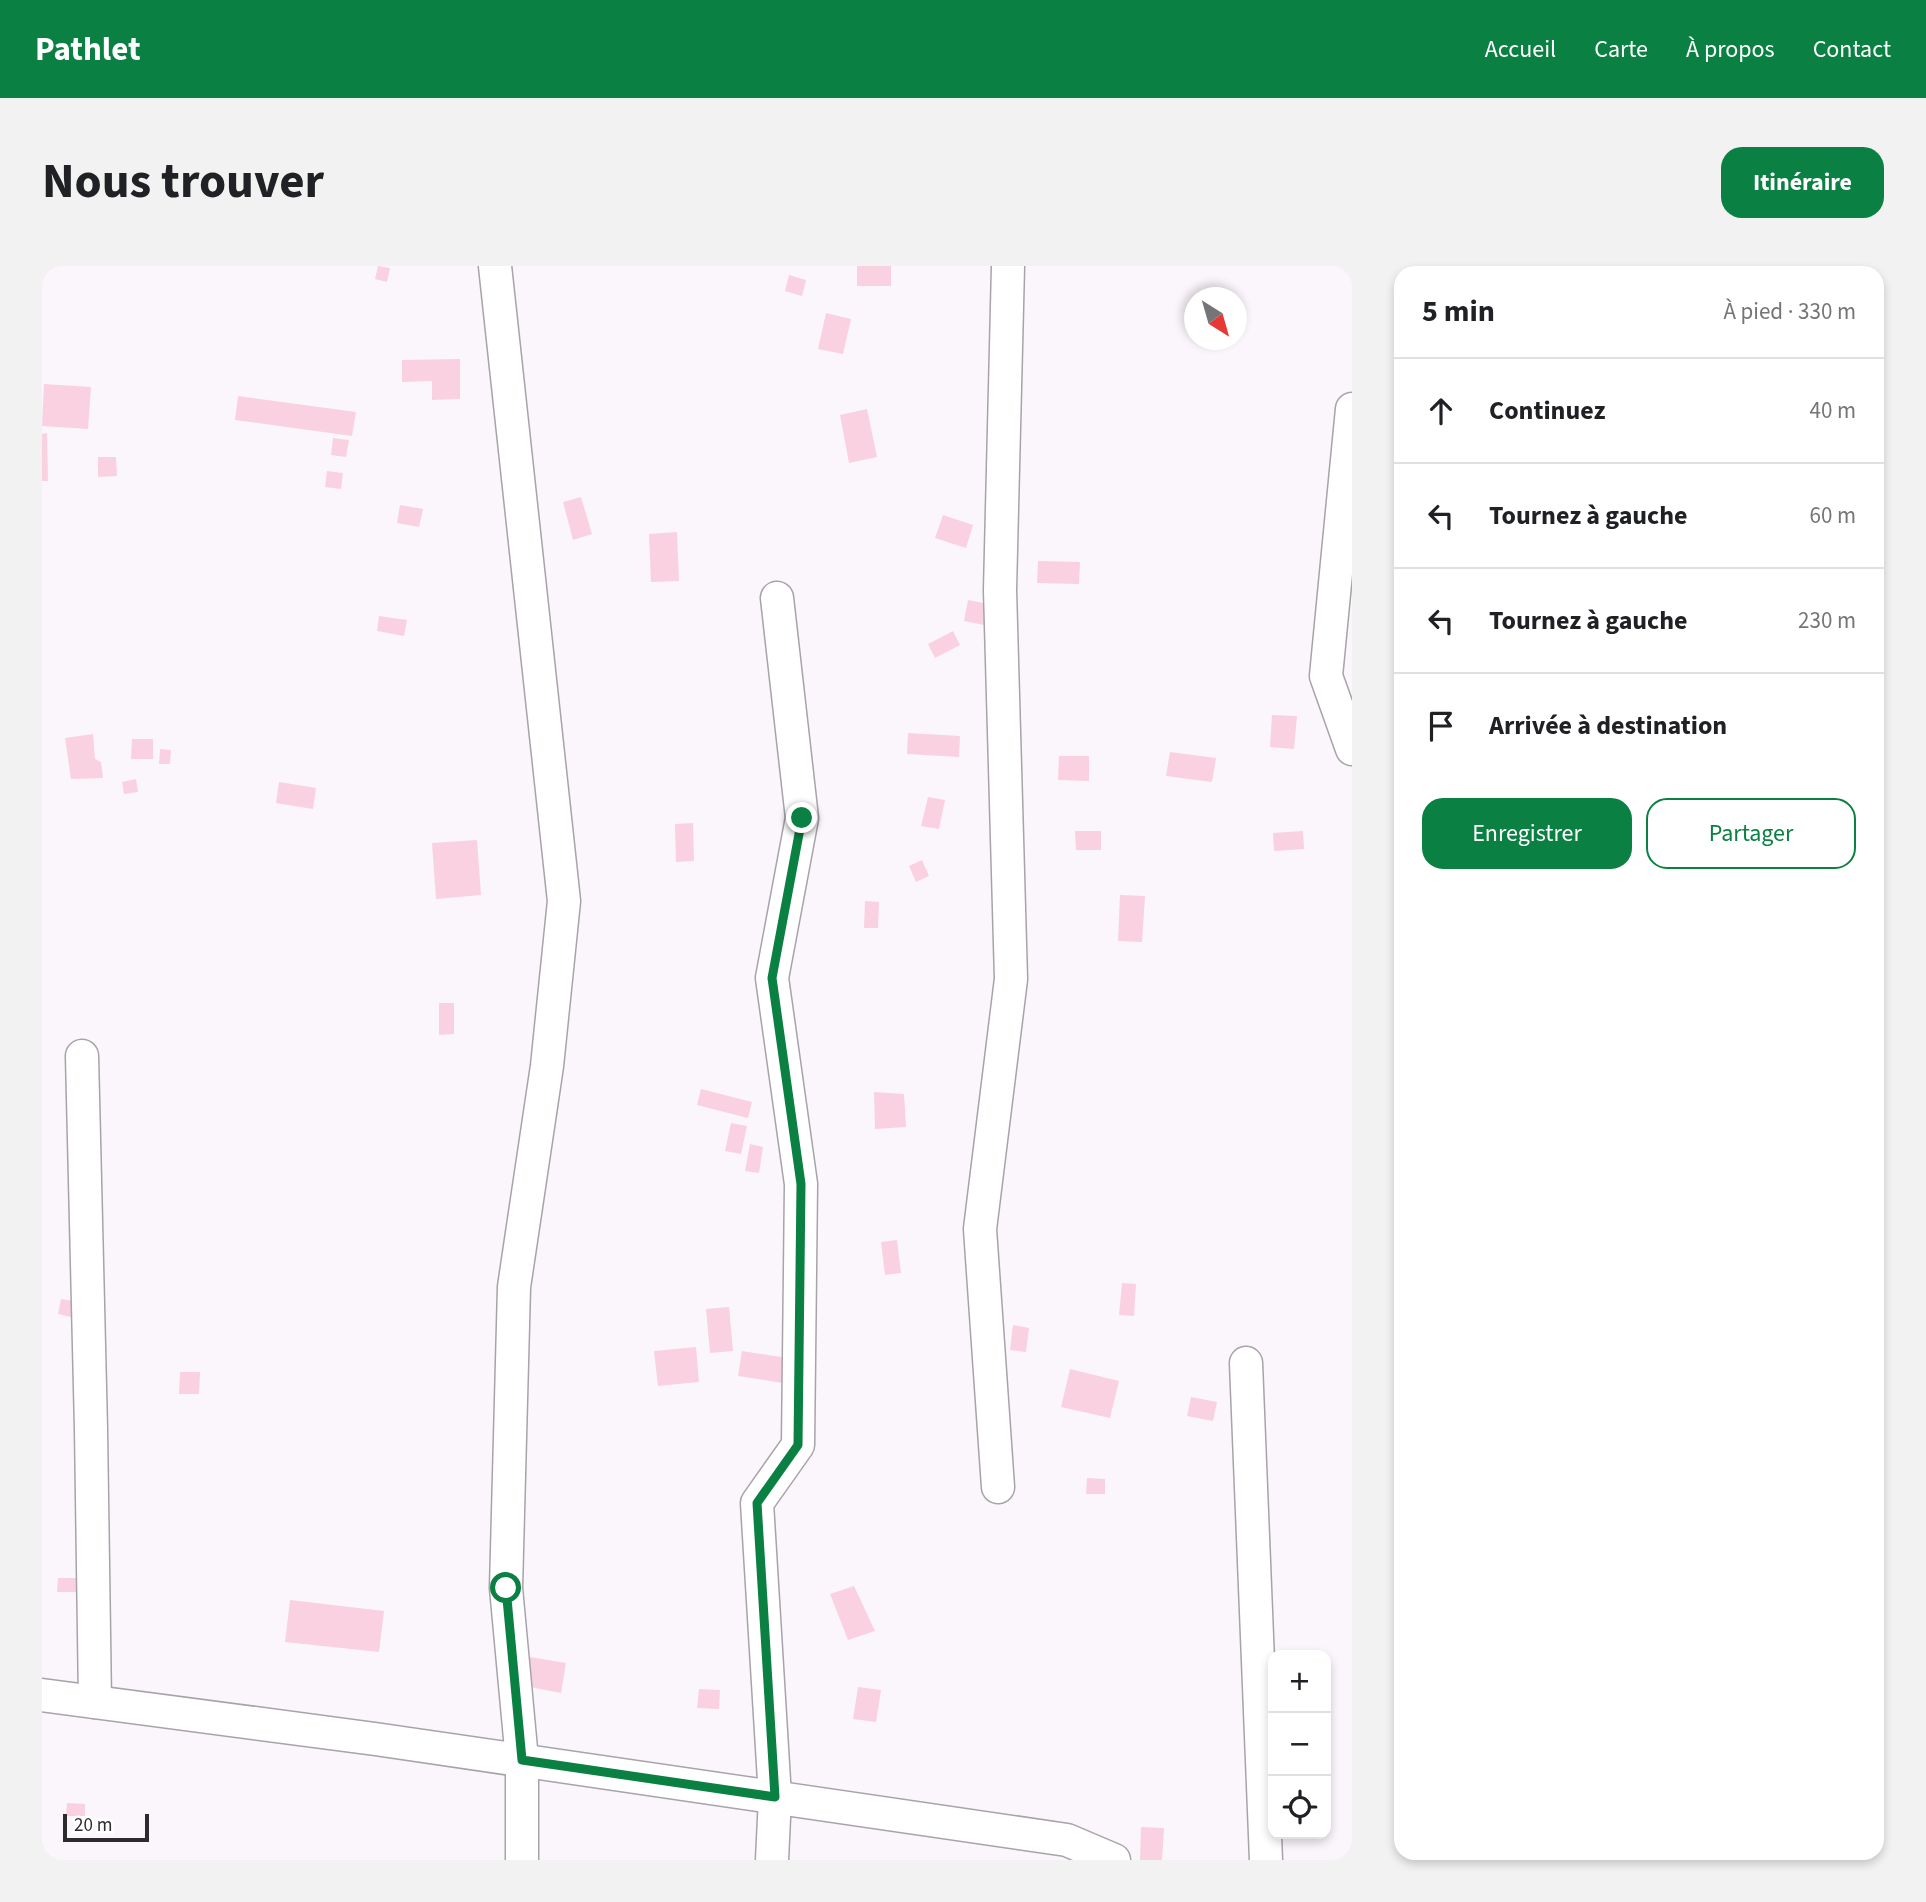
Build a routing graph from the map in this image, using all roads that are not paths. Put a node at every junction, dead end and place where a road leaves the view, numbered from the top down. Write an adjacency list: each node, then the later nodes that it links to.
1 (495, 266): 11 (street)
2 (1008, 266): 8 (street)
3 (1352, 409): 5 (street)
4 (777, 598): 12 (street)
5 (1352, 749)
6 (82, 1056): 10 (street)
7 (1246, 1363): 17 (street)
8 (998, 1487)
9 (42, 1695): 10 (street)
10 (95, 1702): 11 (street)
11 (522, 1760): 12 (street); 14 (street)
12 (775, 1797): 13 (street); 15 (street)
13 (1035, 1848): 16 (street)
14 (522, 1860)
15 (772, 1860)
16 (1114, 1860)
17 (1266, 1860)

